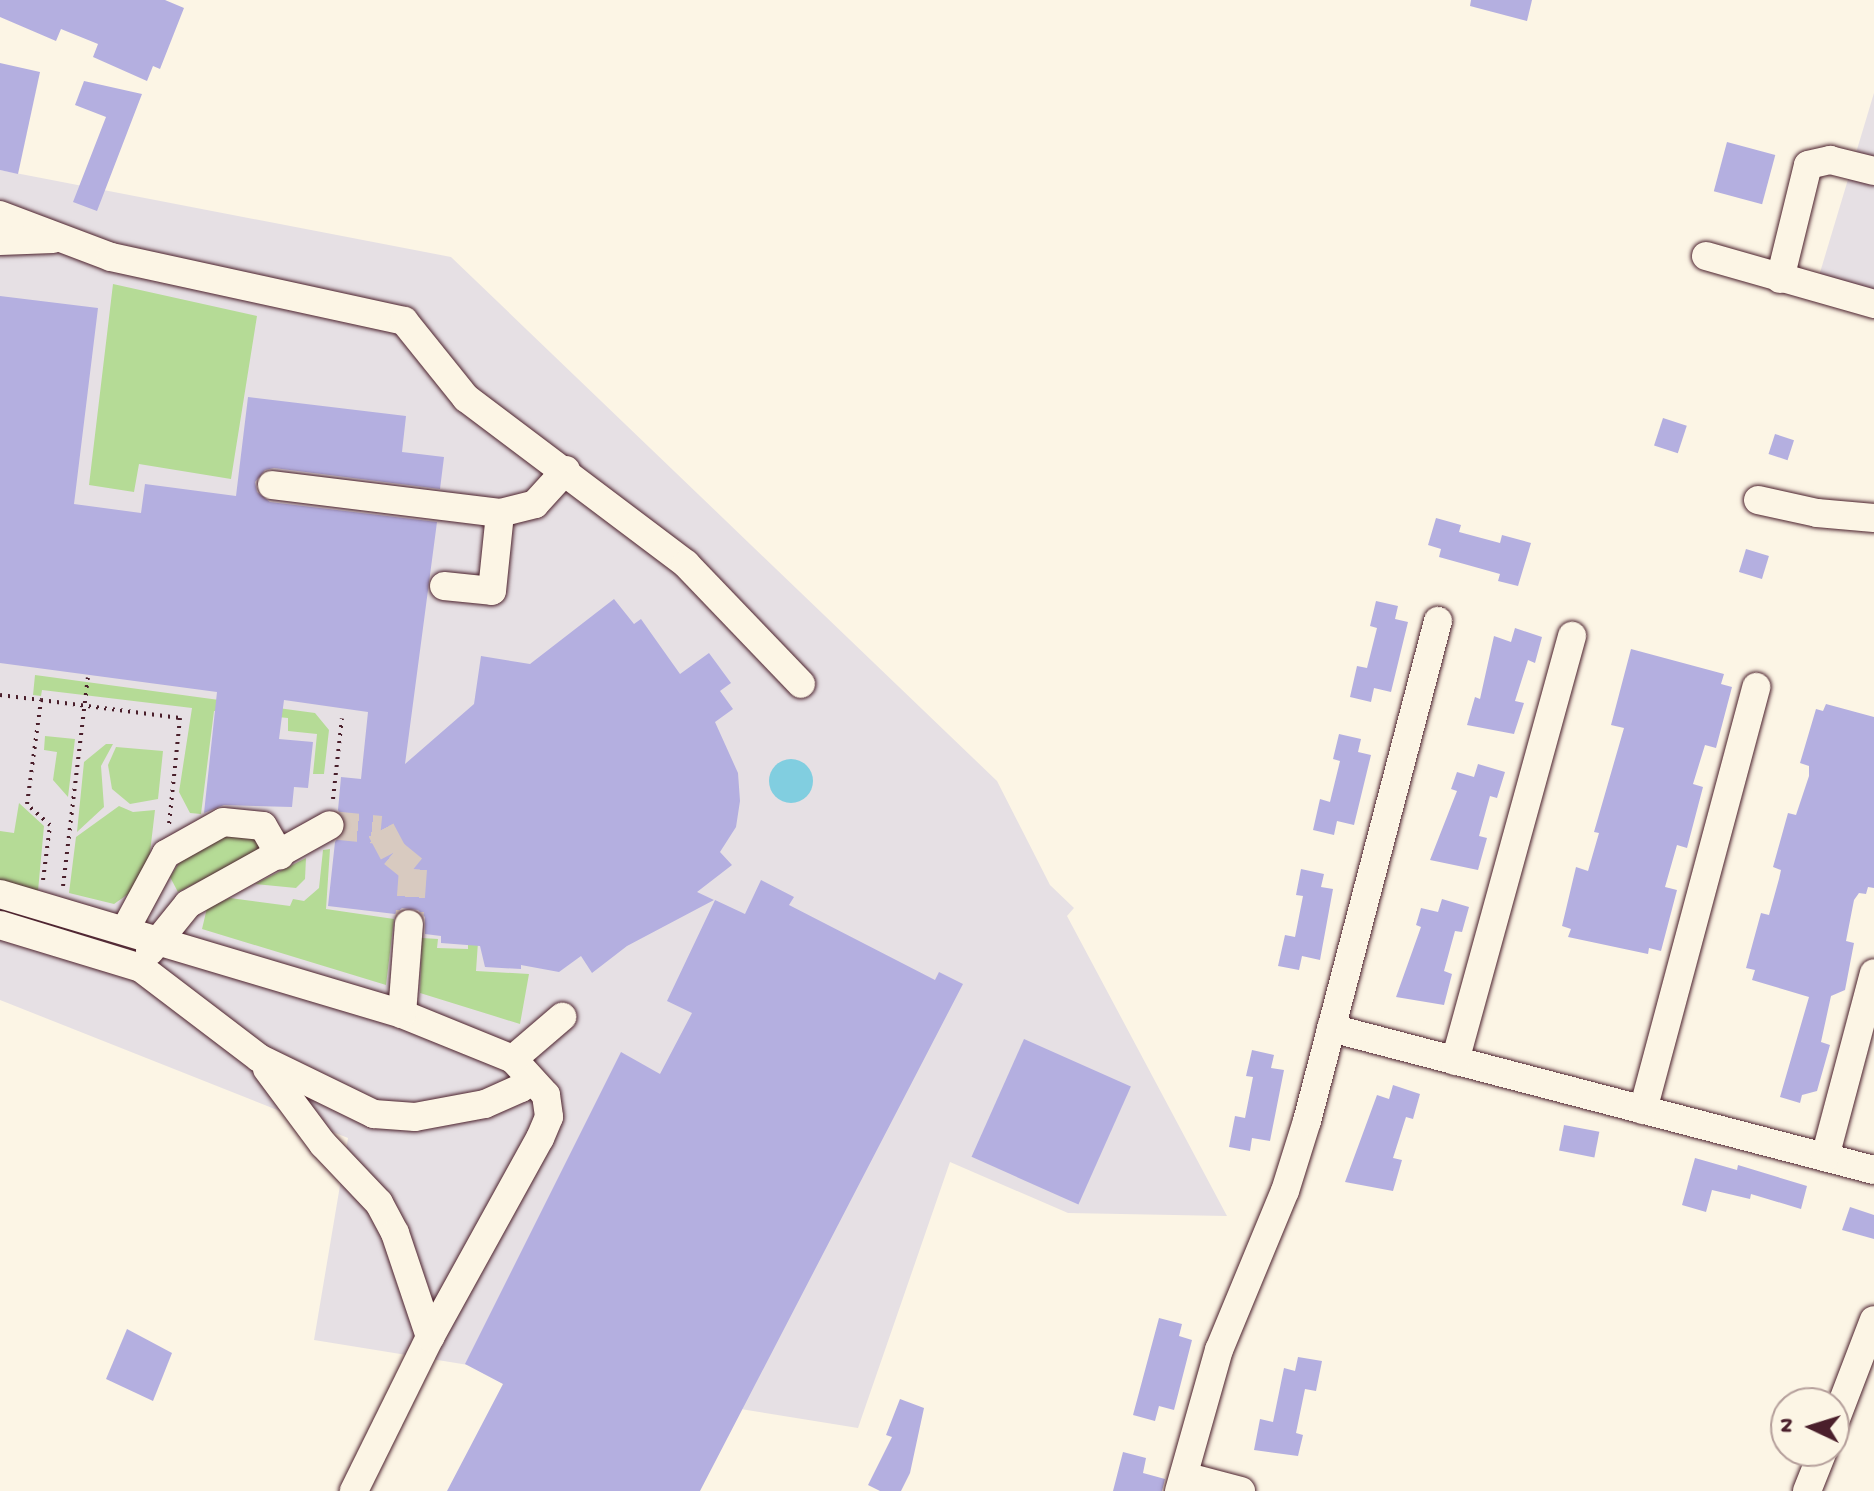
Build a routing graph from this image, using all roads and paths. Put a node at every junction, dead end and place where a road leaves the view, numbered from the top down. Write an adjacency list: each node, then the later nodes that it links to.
1 (1874, 171): 6 (street)
2 (0, 215): 3 (street)
3 (65, 238): 4 (street); 8 (street)
4 (0, 241)
5 (1706, 256): 6 (street)
6 (1780, 279): 7 (street)
7 (1874, 304)
8 (566, 470): 11 (street); 17 (street)
9 (272, 485): 11 (street)
10 (1758, 500): 12 (street)
11 (500, 513): 13 (street)
12 (1874, 518)
13 (444, 586)
14 (1438, 621): 36 (street)
15 (1572, 636): 38 (street)
16 (88, 677): 21 (path)
17 (801, 684)
18 (1756, 687): 40 (street)
19 (0, 695): 20 (path)
20 (41, 700): 21 (path); 27 (path)
21 (85, 707): 24 (path); 27 (path)
22 (342, 718): 23 (path)
23 (330, 825): 25 (street)
24 (166, 854): 25 (street); 30 (street)
25 (280, 855): 31 (street)
26 (0, 894): 27 (street)
27 (50, 909): 30 (street)
28 (409, 924): 34 (street)
29 (0, 925): 32 (street)
30 (125, 930): 31 (street)
31 (156, 938): 32 (street); 34 (street)
32 (141, 968): 37 (street)
33 (1874, 973): 41 (street)
34 (402, 1014): 39 (street)
35 (562, 1017): 39 (street)
36 (1331, 1028): 38 (street); 47 (street)
37 (259, 1058): 39 (street); 44 (street)
38 (1455, 1061): 40 (street)
39 (520, 1068): 44 (street)
40 (1643, 1110): 41 (street)
41 (1825, 1157): 42 (street)
42 (1874, 1170)
43 (1874, 1320): 45 (street)
44 (430, 1337): 48 (street)
45 (1848, 1387)
46 (1817, 1467): 50 (street)
47 (1182, 1483): 49 (street)
48 (354, 1491)
49 (1241, 1491)
50 (1807, 1491)

